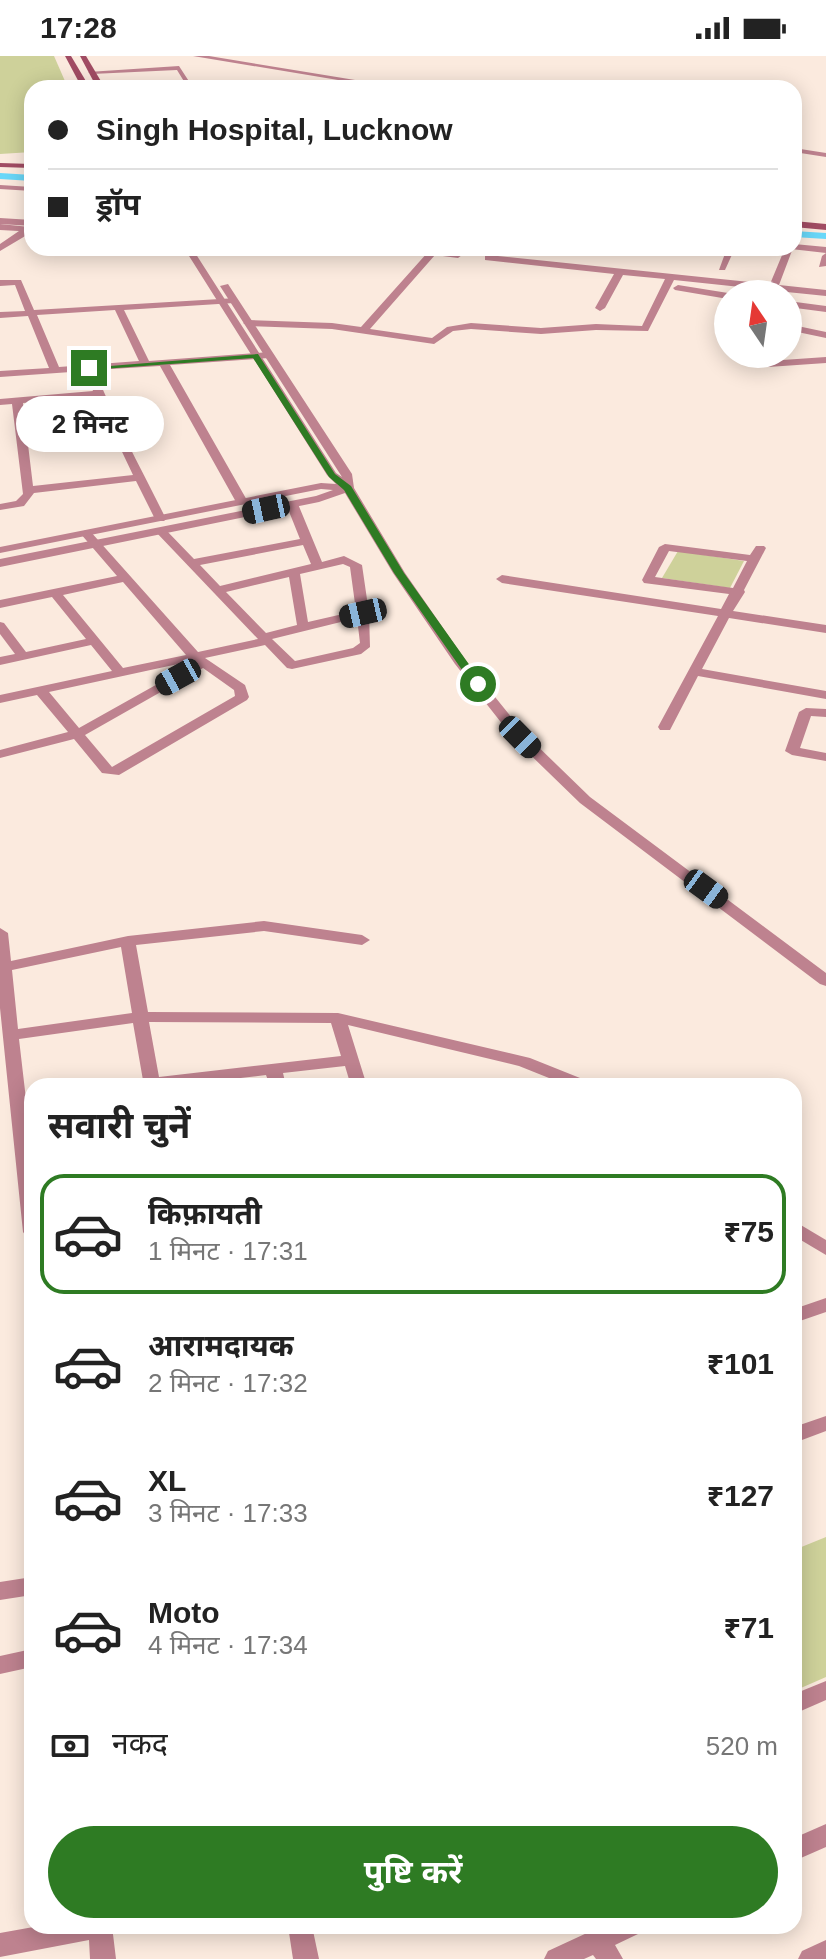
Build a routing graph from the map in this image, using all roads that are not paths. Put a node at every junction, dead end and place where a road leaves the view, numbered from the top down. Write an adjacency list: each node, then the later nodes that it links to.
1 (68, 56): 5 (main road)
2 (83, 56): 4 (main road)
3 (196, 56): 8 (street)
4 (92, 72): 6 (main road); 7 (street)
5 (82, 80)
6 (96, 80)
7 (186, 80)
8 (349, 80)
9 (802, 151): 10 (street)
10 (826, 155)
11 (0, 157): 12 (main road)
12 (24, 158)
13 (0, 165): 14 (main road)
14 (24, 166)
15 (0, 187): 16 (street)
16 (24, 188)
17 (0, 222): 19 (street)
18 (802, 222): 20 (main road)
19 (24, 224)
20 (826, 224)
21 (24, 230): 22 (street)
22 (0, 248)
23 (802, 250): 29 (street)
24 (193, 256): 41 (street)
25 (205, 256): 40 (street)
26 (427, 256): 48 (street)
27 (727, 256): 31 (street)
28 (788, 256): 33 (street)
29 (825, 257)
30 (488, 258): 32 (street)
31 (722, 268)
32 (620, 272): 34 (street); 43 (street)
33 (777, 280)
34 (669, 282): 36 (street); 38 (street); 48 (street)
35 (0, 283): 44 (street)
36 (714, 286)
37 (802, 292): 39 (street)
38 (714, 293)
39 (826, 293)
40 (234, 300): 41 (street); 47 (street)
41 (221, 301): 42 (street); 50 (street)
42 (118, 307): 44 (street); 55 (street)
43 (600, 308)
44 (32, 313): 45 (street); 57 (street)
45 (0, 315)
46 (820, 319): 49 (street)
47 (248, 323): 48 (street); 51 (street)
48 (363, 331)
49 (826, 335)
50 (255, 355): 51 (street); 53 (street); 63 (street)
51 (269, 355): 63 (street)
52 (826, 360): 54 (street)
53 (163, 362): 55 (street); 65 (street)
54 (802, 362)
55 (145, 363): 56 (street)
56 (89, 368): 57 (street); 59 (street)
57 (55, 370): 58 (street)
58 (0, 374)
59 (99, 394): 60 (street); 62 (street)
60 (17, 400): 61 (street); 64 (street)
61 (0, 402)
62 (141, 477): 64 (street); 68 (street)
63 (348, 488): 65 (street); 66 (street); 110 (street)
64 (29, 490): 67 (street)
65 (242, 502): 68 (street)
66 (292, 504): 68 (street); 70 (street)
67 (0, 507)
68 (161, 525): 69 (street); 71 (street); 74 (street)
69 (86, 533): 71 (street); 72 (street)
70 (306, 541): 74 (street); 75 (street)
71 (96, 544): 73 (street); 77 (street)
72 (0, 550)
73 (0, 563)
74 (192, 563): 80 (street)
75 (318, 567): 76 (street); 85 (street)
76 (294, 574): 80 (street); 88 (street)
77 (125, 578): 81 (street); 93 (street)
78 (502, 579): 83 (street)
79 (648, 580): 82 (street); 82 (street); 83 (street)
80 (218, 590): 90 (street)
81 (54, 592): 84 (street); 91 (street)
82 (739, 592): 86 (street)
83 (637, 599): 86 (street)
84 (0, 604)
85 (363, 613): 88 (street); 90 (street)
86 (728, 613): 89 (street); 95 (street)
87 (0, 626): 92 (street)
88 (303, 627): 90 (street)
89 (826, 629)
90 (265, 639): 93 (street)
91 (94, 641): 92 (street); 96 (street)
92 (23, 656): 94 (street)
93 (199, 660): 96 (street); 103 (street); 103 (street)
94 (0, 661)
95 (696, 672): 99 (street); 102 (street)
96 (120, 673): 98 (street)
97 (826, 680): 99 (street)
98 (41, 691): 100 (street); 103 (street)
99 (822, 694)
100 (0, 699)
101 (826, 713): 105 (street)
102 (665, 727)
103 (79, 733): 104 (street)
104 (0, 754)
105 (826, 757)
106 (0, 933): 109 (street)
107 (362, 940): 108 (street)
108 (128, 941): 109 (street); 111 (street)
109 (5, 967): 113 (street)
110 (826, 981)
111 (140, 1017): 112 (street); 113 (street); 116 (street)
112 (338, 1018): 114 (street); 119 (street)
113 (12, 1035): 115 (street)
114 (351, 1060): 117 (street); 118 (street)
115 (7, 1063): 120 (street)
116 (151, 1078)
117 (276, 1078)
118 (357, 1078)
119 (564, 1078)
120 (24, 1178)
121 (802, 1232): 122 (street)
122 (826, 1249)
123 (826, 1305): 124 (street)
124 (802, 1313)
125 (826, 1423): 126 (street)
126 (802, 1432)
127 (24, 1587): 128 (street)
128 (0, 1591)
129 (24, 1660): 130 (street)
130 (0, 1665)
131 (826, 1690): 132 (street)
132 (802, 1700)
133 (826, 1835): 134 (street)
134 (802, 1846)
135 (58, 1934): 139 (street)
136 (101, 1934): 142 (street)
137 (301, 1934): 143 (street)
138 (621, 1934): 140 (street)
139 (0, 1945)
140 (604, 1950): 144 (street)
141 (826, 1952): 145 (street)
142 (103, 1959)
143 (306, 1959)
144 (557, 1959)
145 (811, 1959)

